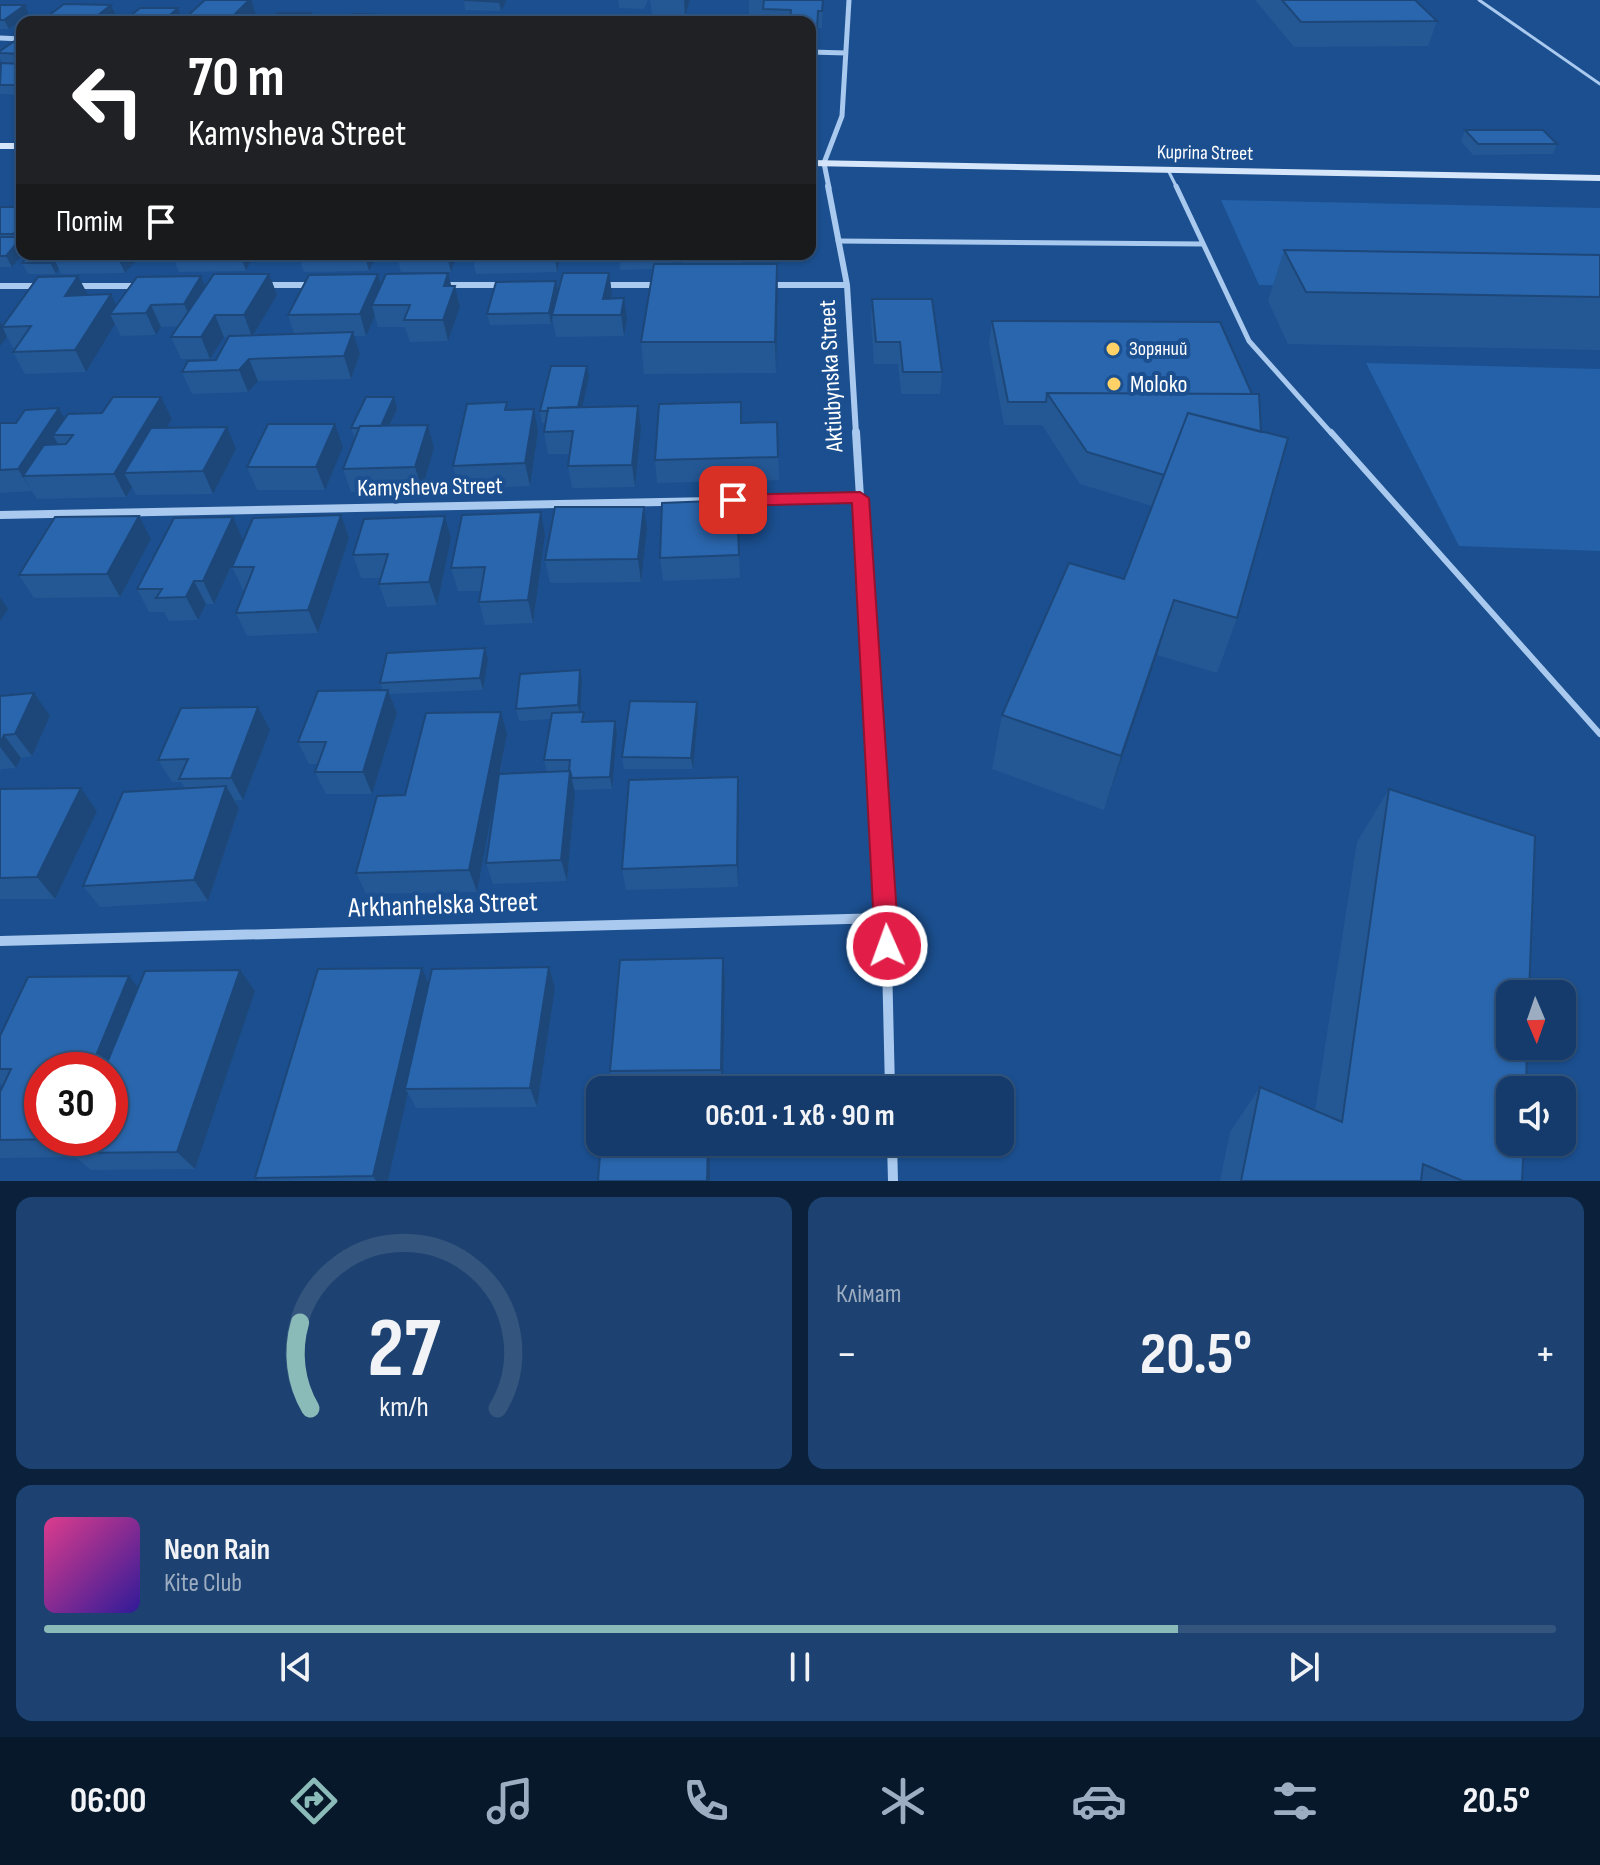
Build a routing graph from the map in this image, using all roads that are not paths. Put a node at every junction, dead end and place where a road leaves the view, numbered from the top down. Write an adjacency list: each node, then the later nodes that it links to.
1 (849, 0): 4 (street)
2 (1479, 0): 5 (lane)
3 (816, 52): 4 (street)
4 (846, 53): 7 (street)
5 (1600, 84)
6 (816, 163): 7 (main road, Kuprina Street)
7 (824, 163): 8 (main road, Kuprina Street); 10 (street, Aktiubynska Street)
8 (1168, 170): 9 (main road, Kuprina Street); 11 (lane)
9 (1600, 178)
10 (838, 241): 11 (lane); 19 (street, Aktiubynska Street)
11 (1203, 244): 26 (lane)
12 (256, 285): 13 (street)
13 (320, 285)
14 (432, 285): 15 (street)
15 (512, 285)
16 (592, 285): 17 (street)
17 (672, 285)
18 (751, 285): 19 (street)
19 (847, 285): 24 (street, Aktiubynska Street)
20 (0, 286): 21 (street)
21 (48, 286)
22 (64, 286): 23 (street)
23 (144, 286)
24 (860, 498): 25 (street, Kamysheva Street); 27 (street, Aktiubynska Street)
25 (0, 515)
26 (1600, 734)
27 (886, 918): 28 (street, Arkhanhelska Street); 29 (street, Aktiubynska Street)
28 (0, 941)
29 (890, 1076)
30 (892, 1156): 31 (street)
31 (893, 1181)

